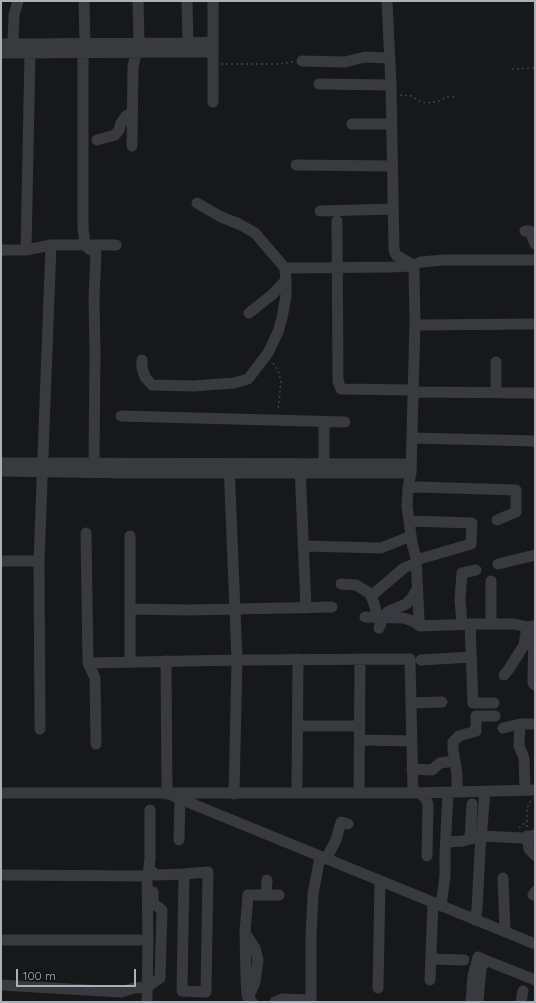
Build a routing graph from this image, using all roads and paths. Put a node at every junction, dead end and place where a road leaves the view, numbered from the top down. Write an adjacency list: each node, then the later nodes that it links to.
1 (18, 1): 8 (street)
2 (84, 1): 12 (street)
3 (138, 1): 11 (street)
4 (187, 1): 9 (street)
5 (213, 1): 10 (street)
6 (387, 1): 15 (street)
7 (1, 44): 8 (street)
8 (13, 44): 12 (street)
9 (188, 47): 10 (street); 11 (street)
10 (213, 47): 17 (street)
11 (138, 48): 12 (street); 25 (street)
12 (84, 49): 14 (street); 41 (street)
13 (1, 53): 14 (street)
14 (30, 53): 44 (street)
15 (390, 58): 16 (street); 21 (street)
16 (302, 61): 17 (path)
17 (214, 64): 24 (street)
18 (535, 68): 19 (path)
19 (512, 69)
20 (319, 84): 21 (street)
21 (391, 85): 23 (street)
22 (456, 97): 23 (path)
23 (391, 98): 27 (street)
24 (214, 102)
25 (132, 112): 28 (street); 29 (street)
26 (352, 124): 27 (street)
27 (391, 124): 33 (street)
28 (133, 130): 29 (street); 31 (street)
29 (118, 132): 30 (street)
30 (97, 140)
31 (132, 146)
32 (296, 165): 33 (street)
33 (392, 166): 35 (street)
34 (197, 203): 48 (street)
35 (392, 209): 36 (street); 46 (street)
36 (320, 211)
37 (337, 221): 47 (street)
38 (525, 231): 39 (street)
39 (535, 244)
40 (51, 245): 41 (street); 44 (street); 67 (street)
41 (87, 245): 42 (street); 65 (street)
42 (116, 245)
43 (1, 250): 44 (street)
44 (26, 250)
45 (535, 260): 46 (street)
46 (411, 266): 47 (street); 51 (street)
47 (338, 268): 48 (street); 55 (street)
48 (285, 274): 49 (street); 52 (street)
49 (248, 313)
50 (535, 324): 51 (street)
51 (415, 325): 55 (street)
52 (265, 357): 53 (street); 59 (path)
53 (142, 360)
54 (496, 362): 56 (street)
55 (413, 391): 56 (street); 62 (street)
56 (496, 392): 57 (street)
57 (535, 393)
58 (121, 416): 59 (street)
59 (279, 421): 60 (street)
60 (324, 422): 61 (street); 66 (street)
61 (345, 422)
62 (412, 438): 63 (street); 70 (street)
63 (534, 438)
64 (1, 463): 67 (street)
65 (94, 463): 67 (street); 68 (street)
66 (324, 464): 69 (street); 70 (street)
67 (42, 468): 68 (street); 71 (street); 81 (street)
68 (229, 468): 69 (street); 92 (street)
69 (300, 468): 70 (street); 78 (street)
70 (411, 468): 72 (street)
71 (1, 471)
72 (408, 488): 73 (street); 74 (street)
73 (497, 520)
74 (409, 521): 77 (street); 82 (street)
75 (86, 533): 108 (street)
76 (130, 536): 91 (street)
77 (411, 536): 78 (street); 82 (street)
78 (303, 546): 90 (street)
79 (535, 555): 83 (street)
80 (1, 561): 81 (street)
81 (39, 561): 119 (street)
82 (416, 562): 87 (street); 88 (street)
83 (498, 564)
84 (476, 570): 96 (street)
85 (491, 581): 95 (street)
86 (341, 584): 88 (street)
87 (418, 589): 94 (street); 97 (street)
88 (371, 596): 94 (street)
89 (332, 607): 90 (street)
90 (306, 608): 92 (street)
91 (130, 609): 92 (street); 107 (street)
92 (234, 609): 104 (street)
93 (365, 617): 94 (street)
94 (380, 617): 97 (street); 99 (street)
95 (491, 624): 96 (street); 98 (street)
96 (466, 625): 97 (street); 101 (street)
97 (420, 626)
98 (532, 626): 100 (street); 109 (street)
99 (379, 628)
100 (524, 645): 109 (street); 110 (street)
101 (471, 657): 105 (street); 114 (street)
102 (298, 659): 103 (street); 104 (street); 117 (street)
103 (360, 659): 113 (street); 118 (street)
104 (236, 660): 106 (street); 133 (street)
105 (421, 660)
106 (166, 661): 107 (street); 132 (street)
107 (130, 662): 108 (street)
108 (88, 663): 122 (street)
109 (534, 664): 111 (street)
110 (504, 675)
111 (535, 685)
112 (442, 702): 113 (street)
113 (411, 703): 121 (street)
114 (494, 703)
115 (495, 716): 123 (street)
116 (535, 724): 126 (street)
117 (298, 726): 118 (street); 125 (street)
118 (360, 726): 120 (street)
119 (40, 728)
120 (360, 740): 121 (street); 130 (street)
121 (412, 741): 124 (street)
122 (96, 744)
123 (454, 761): 124 (street); 128 (street)
124 (412, 769): 131 (street)
125 (297, 785)
126 (530, 790): 127 (street)
127 (485, 791): 128 (street); 139 (street)
128 (453, 792): 131 (street); 143 (street)
129 (1, 793): 132 (street)
130 (359, 793): 131 (street); 133 (street)
131 (417, 793): 145 (street)
132 (167, 794): 133 (street); 135 (street)
133 (234, 794)
134 (535, 798): 140 (path)
135 (180, 799): 142 (street); 146 (street)
136 (472, 804): 141 (street)
137 (150, 810): 147 (street)
138 (348, 824): 146 (street)
139 (481, 836): 140 (street); 141 (street); 156 (street)
140 (531, 836): 144 (street)
141 (470, 839): 143 (street)
142 (179, 840)
143 (446, 842): 155 (street)
144 (535, 855)
145 (427, 856)
146 (323, 858): 152 (street); 170 (street)
147 (148, 874): 148 (street); 149 (street); 159 (street); 167 (street)
148 (184, 874): 148 (street)
149 (1, 875)
150 (503, 878): 157 (street)
151 (267, 880): 153 (street)
152 (380, 881): 155 (street); 168 (street)
153 (266, 895): 154 (street); 169 (street)
154 (279, 895)
155 (437, 904): 156 (street); 161 (street)
156 (475, 920): 157 (street)
157 (504, 931): 160 (street)
158 (1, 940): 159 (street)
159 (148, 940): 167 (street)
160 (535, 944)
161 (431, 960): 162 (street); 164 (street)
162 (464, 960)
163 (485, 960): 165 (street); 173 (street); 174 (street)
164 (430, 980)
165 (535, 980)
166 (1, 985): 167 (street)
167 (148, 986): 171 (street)
168 (378, 988)
169 (249, 1000)
170 (311, 1001): 172 (street)
171 (147, 1002)
172 (276, 1002)
173 (471, 1002)
174 (478, 1002)

